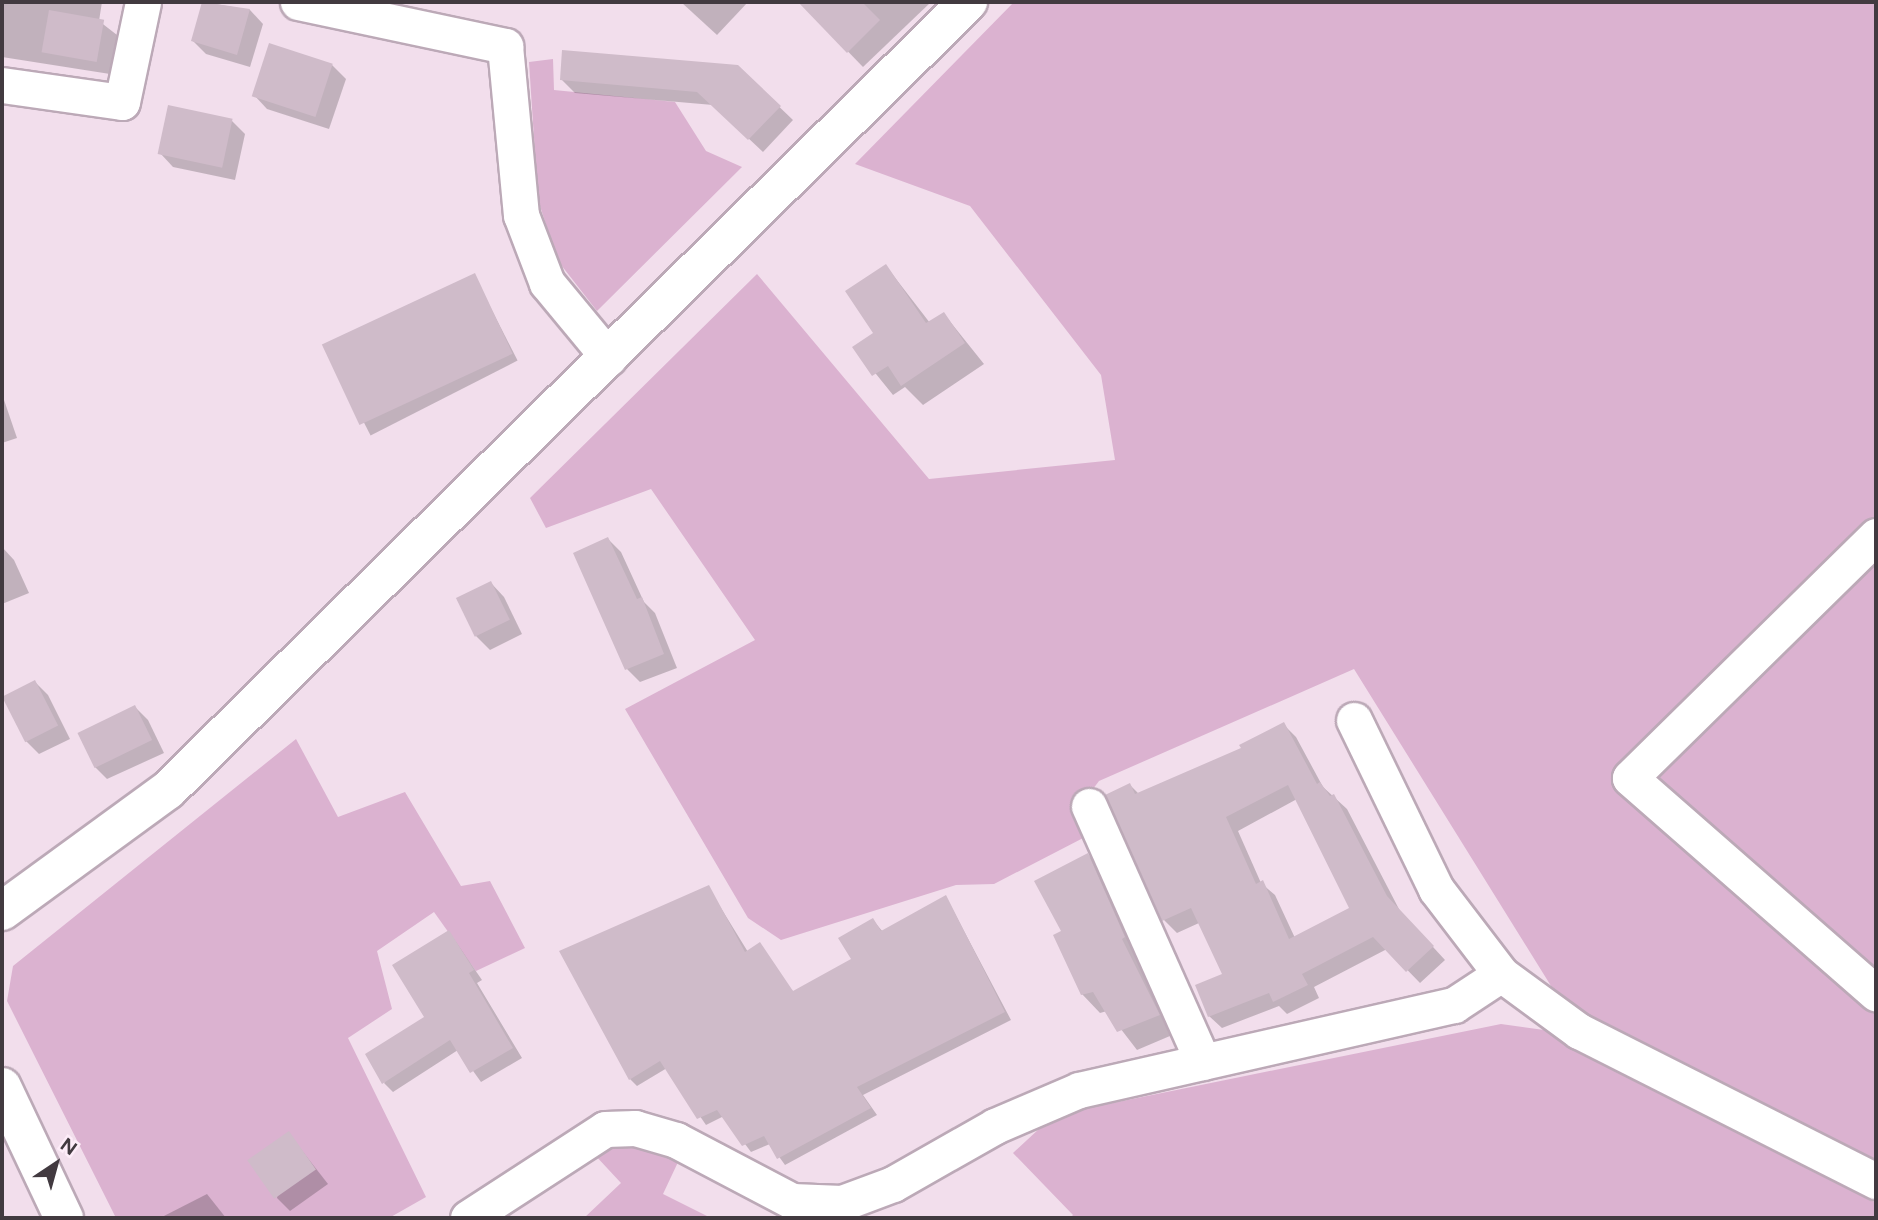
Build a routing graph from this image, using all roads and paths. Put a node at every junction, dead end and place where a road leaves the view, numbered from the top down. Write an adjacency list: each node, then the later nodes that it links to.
1 (143, 2): 4 (street)
2 (299, 2): 5 (street)
3 (968, 2): 5 (street)
4 (2, 85)
5 (609, 358): 9 (street)
6 (1876, 537): 11 (street)
7 (1354, 720): 10 (street)
8 (1089, 806): 12 (street)
9 (2, 911)
10 (1501, 974): 12 (street); 14 (street)
11 (1876, 993)
12 (1203, 1062): 15 (street)
13 (2, 1087): 16 (street)
14 (1876, 1181)
15 (803, 1210): 17 (street)
16 (64, 1218)
17 (468, 1218)

